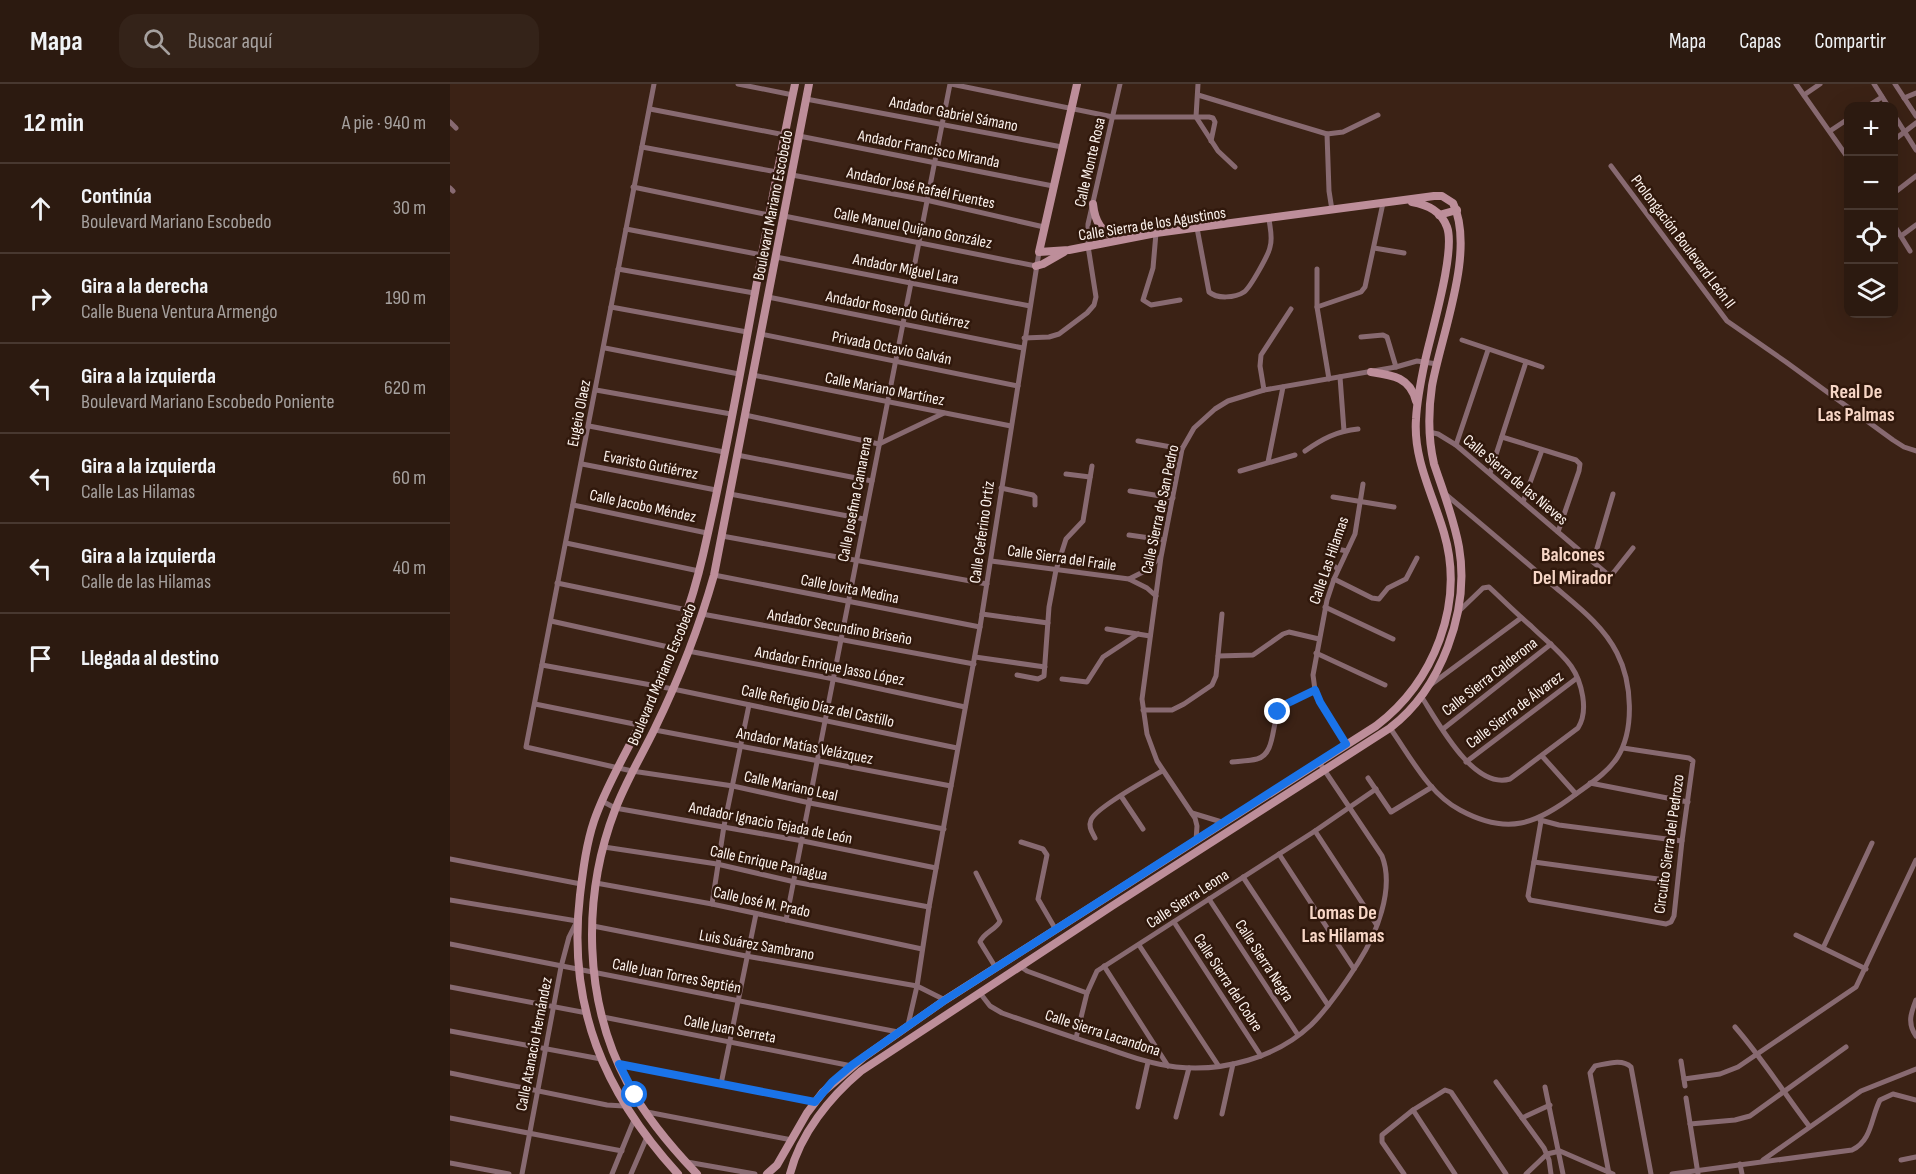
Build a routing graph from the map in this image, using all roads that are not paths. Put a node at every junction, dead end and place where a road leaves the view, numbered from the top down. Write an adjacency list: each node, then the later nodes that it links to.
1 (654, 84): 23 (street, Eugeio Olaez)
2 (738, 84): 14 (street)
3 (795, 84): 14 (street, Boulevard Mariano Escobedo)
4 (809, 84): 19 (street, Boulevard Mariano Escobedo)
5 (950, 84): 22 (street); 32 (street, Calle Josefina Camarena)
6 (1077, 84): 22 (street, Calle Ceferino Ortiz)
7 (1120, 84): 26 (street, Calle Monte Rosa)
8 (1198, 84): 15 (street)
9 (1796, 84): 16 (street)
10 (1820, 84): 16 (street)
11 (1874, 84): 17 (street)
12 (1895, 84): 18 (street)
13 (1916, 93): 18 (street)
14 (793, 95): 37 (street, Boulevard Mariano Escobedo)
15 (1198, 95): 27 (street); 36 (street)
16 (1804, 95): 34 (street)
17 (1882, 97): 20 (street); 21 (street)
18 (1904, 98): 25 (street)
19 (806, 99): 32 (street, Andador Gabriel Sámano); 38 (street, Boulevard Mariano Escobedo)
20 (1874, 102)
21 (1885, 102)
22 (1071, 107): 26 (street); 42 (street, Calle Ceferino Ortiz)
23 (650, 109): 37 (street); 41 (street, Eugeio Olaez)
24 (1378, 115): 36 (street)
25 (1916, 116)
26 (1113, 117): 27 (street); 59 (street, Calle Monte Rosa)
27 (1196, 117): 40 (street); 40 (street)
28 (450, 122): 33 (street)
29 (1844, 122): 34 (street)
30 (1898, 122): 35 (street)
31 (1916, 123): 35 (street)
32 (942, 125): 42 (street, Andador Gabriel Sámano); 45 (street, Calle Josefina Camarena)
33 (456, 128)
34 (1830, 131): 44 (street)
35 (1905, 133): 39 (street); 43 (street)
36 (1327, 134): 60 (street)
37 (785, 135): 48 (street, Boulevard Mariano Escobedo)
38 (799, 136): 45 (street, Andador Francisco Miranda); 49 (street, Boulevard Mariano Escobedo)
39 (1898, 137)
40 (1211, 141): 47 (street)
41 (642, 147): 48 (street); 54 (street, Eugeio Olaez)
42 (1062, 147): 53 (street, Calle Ceferino Ortiz)
43 (1916, 150)
44 (1847, 156)
45 (934, 162): 53 (street, Andador Francisco Miranda); 56 (street, Calle Josefina Camarena)
46 (1611, 166): 135 (street, Prolongación Boulevard León II)
47 (1235, 167)
48 (777, 172): 51 (street, Boulevard Mariano Escobedo)
49 (792, 175): 52 (street, Boulevard Mariano Escobedo); 56 (street, Andador José Rafaél Fuentes)
50 (1916, 176): 55 (street)
51 (775, 183): 52 (street); 63 (street, Boulevard Mariano Escobedo)
52 (790, 186): 64 (street, Boulevard Mariano Escobedo)
53 (1053, 186): 67 (street, Calle Ceferino Ortiz)
54 (633, 187): 63 (street); 69 (street, Eugeio Olaez)
55 (1898, 189)
56 (926, 200): 67 (street, Andador José Rafaél Fuentes); 74 (street, Calle Josefina Camarena)
57 (1405, 200): 58 (street, Calle Sierra de los Agustinos); 61 (street, Calle Sierra de los Agustinos); 62 (street)
58 (1383, 203): 60 (street, Calle Sierra de los Agustinos); 76 (street)
59 (1093, 204): 73 (street); 75 (street, Calle Monte Rosa)
60 (1332, 210): 65 (street, Calle Sierra de los Agustinos)
61 (1457, 210): 62 (street); 106 (street)
62 (1439, 214): 104 (street)
63 (769, 215): 81 (street, Boulevard Mariano Escobedo)
64 (784, 216): 74 (street, Calle Manuel Quijano González); 82 (street, Boulevard Mariano Escobedo)
65 (1269, 219): 68 (street, Calle Sierra de los Agustinos); 68 (street)
66 (1916, 225): 72 (street)
67 (1044, 227): 79 (street, Calle Ceferino Ortiz)
68 (1197, 228): 71 (street, Calle Sierra de los Agustinos)
69 (626, 229): 81 (street); 84 (street, Eugeio Olaez)
70 (1898, 232): 72 (street)
71 (1156, 233): 73 (street, Calle Sierra de los Agustinos); 89 (street)
72 (1901, 236): 78 (street)
73 (1120, 240): 75 (street, Calle Sierra de los Agustinos)
74 (918, 241): 83 (street, Calle Manuel Quijano González); 86 (street, Calle Josefina Camarena)
75 (1088, 246): 77 (street, Calle Sierra de los Agustinos); 98 (street, Calle Monte Rosa)
76 (1374, 248): 80 (street); 92 (street)
77 (1069, 250): 79 (street, Calle Sierra de los Agustinos); 83 (street)
78 (1910, 251)
79 (1039, 252): 83 (street, Calle Ceferino Ortiz)
80 (1404, 253)
81 (762, 255): 87 (street, Boulevard Mariano Escobedo)
82 (776, 257): 86 (street, Andador Miguel Lara); 88 (street, Boulevard Mariano Escobedo)
83 (1036, 266): 90 (street, Calle Ceferino Ortiz)
84 (618, 269): 87 (street); 91 (street, Eugeio Olaez)
85 (1317, 269): 92 (street)
86 (911, 283): 90 (street, Andador Miguel Lara); 94 (street, Calle Josefina Camarena)
87 (754, 294): 95 (street, Boulevard Mariano Escobedo)
88 (768, 297): 94 (street, Andador Rosendo Gutiérrez); 96 (street, Boulevard Mariano Escobedo)
89 (1180, 300)
90 (1030, 306): 98 (street, Calle Ceferino Ortiz)
91 (611, 307): 95 (street); 100 (street, Eugeio Olaez)
92 (1317, 307): 113 (street)
93 (1292, 309): 117 (street)
94 (903, 322): 101 (street, Andador Rosendo Gutiérrez); 103 (street, Calle Josefina Camarena)
95 (747, 332): 110 (street, Boulevard Mariano Escobedo)
96 (761, 334): 103 (street, Privada Octavio Galván); 111 (street, Boulevard Mariano Escobedo)
97 (1361, 337): 107 (street)
98 (1024, 338): 101 (street, Calle Ceferino Ortiz)
99 (1462, 340): 102 (street)
100 (604, 348): 110 (street); 116 (street, Eugeio Olaez)
101 (1023, 348): 114 (street, Calle Ceferino Ortiz)
102 (1488, 350): 105 (street); 131 (street)
103 (894, 362): 114 (street, Privada Octavio Galván); 118 (street, Calle Josefina Camarena)
104 (1424, 362): 106 (street, Calle Sierra de San Pedro); 107 (street, Calle Sierra de San Pedro); 119 (street)
105 (1526, 362): 108 (street); 128 (street)
106 (1437, 364): 127 (street)
107 (1396, 367): 109 (street, Calle Sierra de San Pedro)
108 (1542, 367)
109 (1371, 372): 112 (street, Calle Sierra de San Pedro); 119 (street)
110 (739, 374): 121 (street, Boulevard Mariano Escobedo)
111 (753, 375): 118 (street, Calle Mariano Martínez); 122 (street, Boulevard Mariano Escobedo)
112 (1340, 377): 113 (street, Calle Sierra de San Pedro); 126 (street)
113 (1329, 379): 115 (street, Calle Sierra de San Pedro)
114 (1018, 386): 124 (street, Calle Ceferino Ortiz)
115 (1282, 387): 117 (street, Calle Sierra de San Pedro); 139 (street)
116 (596, 390): 121 (street); 123 (street, Eugeio Olaez)
117 (1264, 390): 132 (street, Calle Sierra de San Pedro)
118 (887, 402): 120 (street, Calle Mariano Martínez); 130 (street, Calle Josefina Camarena)
119 (1417, 407): 229 (street)
120 (944, 413): 124 (street, Calle Mariano Martínez); 130 (street)
121 (731, 414): 136 (street, Boulevard Mariano Escobedo)
122 (745, 415): 130 (street); 137 (street, Boulevard Mariano Escobedo)
123 (589, 426): 136 (street); 140 (street, Eugeio Olaez)
124 (1011, 426): 148 (street, Calle Ceferino Ortiz)
125 (1358, 429): 126 (street)
126 (1344, 431): 134 (street)
127 (1429, 432): 131 (street, Calle Sierra de las Nieves); 151 (street)
128 (1502, 437): 133 (street); 143 (street)
129 (1138, 441): 132 (street)
130 (879, 444): 146 (street, Calle Josefina Camarena)
131 (1456, 444): 143 (street, Calle Sierra de las Nieves)
132 (1182, 449): 155 (street, Calle Sierra de San Pedro)
133 (1542, 450): 157 (street); 163 (street)
134 (1305, 451)
135 (1916, 451)
136 (724, 452): 149 (street, Boulevard Mariano Escobedo)
137 (737, 455): 146 (street); 152 (street, Boulevard Mariano Escobedo)
138 (1295, 455): 139 (street)
139 (1268, 462): 142 (street)
140 (582, 464): 149 (street, Evaristo Gutiérrez); 158 (street, Eugeio Olaez)
141 (1092, 466): 145 (street)
142 (1240, 471)
143 (1490, 473): 157 (street, Calle Sierra de las Nieves)
144 (1066, 474): 145 (street)
145 (1090, 477): 175 (street)
146 (872, 481): 161 (street, Calle Josefina Camarena)
147 (1363, 484): 156 (street, Calle Las Hilamas)
148 (1001, 488): 159 (street); 173 (street, Calle Ceferino Ortiz)
149 (716, 490): 162 (street, Boulevard Mariano Escobedo)
150 (1130, 490): 155 (street)
151 (1443, 492): 187 (street); 232 (street)
152 (730, 494): 161 (street); 165 (street, Boulevard Mariano Escobedo)
153 (1613, 494): 174 (street)
154 (1333, 497): 156 (street)
155 (1173, 498): 166 (street, Calle Sierra de San Pedro)
156 (1361, 501): 160 (street); 169 (street, Calle Las Hilamas)
157 (1523, 502): 163 (street, Calle Sierra de las Nieves)
158 (573, 505): 162 (street, Calle Jacobo Méndez); 167 (street, Eugeio Olaez)
159 (1035, 505)
160 (1394, 507)
161 (864, 519): 172 (street, Calle Josefina Camarena)
162 (707, 532): 177 (street, Boulevard Mariano Escobedo)
163 (1557, 532): 174 (street, Calle Sierra de las Nieves)
164 (1129, 535): 166 (street)
165 (722, 536): 172 (street); 178 (street, Boulevard Mariano Escobedo)
166 (1164, 540): 170 (street, Calle Sierra de San Pedro)
167 (566, 543): 177 (street); 181 (street, Eugeio Olaez)
168 (1633, 548): 174 (street, Calle Sierra de las Nieves)
169 (1347, 551): 176 (street, Calle Las Hilamas); 176 (street)
170 (1161, 557): 179 (street, Calle Sierra del Fraile); 183 (street, Calle Sierra de San Pedro)
171 (1417, 558): 180 (street)
172 (856, 559): 182 (street); 184 (street, Calle Josefina Camarena)
173 (991, 561): 175 (street, Calle Sierra del Fraile); 182 (street, Calle Ceferino Ortiz)
174 (1593, 562)
175 (1056, 570): 179 (street, Calle Sierra del Fraile); 193 (street)
176 (1338, 570): 180 (street, Calle Las Hilamas)
177 (699, 571): 186 (street, Boulevard Mariano Escobedo)
178 (714, 575): 184 (street, Calle Jovita Medina); 188 (street, Boulevard Mariano Escobedo)
179 (1129, 579): 183 (street, Calle Sierra del Fraile)
180 (1334, 579): 185 (street, Calle Las Hilamas)
181 (557, 583): 186 (street); 192 (street, Eugeio Olaez)
182 (987, 584): 189 (street, Calle Ceferino Ortiz)
183 (1156, 596): 197 (street, Calle Sierra de San Pedro)
184 (848, 601): 194 (street, Calle Jovita Medina); 198 (street, Calle Josefina Camarena)
185 (1325, 607): 199 (street, Calle Las Hilamas); 200 (street)
186 (687, 610): 202 (street, Boulevard Mariano Escobedo)
187 (1457, 613): 191 (street); 216 (street)
188 (702, 614): 198 (street, Andador Secundino Briseño); 203 (street, Boulevard Mariano Escobedo)
189 (982, 614): 193 (street); 194 (street, Calle Ceferino Ortiz)
190 (1222, 614): 205 (street)
191 (1521, 618): 201 (street); 216 (street)
192 (551, 621): 202 (street); 208 (street, Eugeio Olaez)
193 (1048, 623): 209 (street)
194 (980, 627): 206 (street, Calle Ceferino Ortiz)
195 (1107, 629): 196 (street)
196 (1138, 634): 197 (street); 213 (street)
197 (1150, 636): 223 (street, Calle Sierra de San Pedro)
198 (841, 639): 207 (street, Andador Secundino Briseño); 212 (street, Calle Josefina Camarena)
199 (1319, 639): 204 (street, Calle Las Hilamas); 205 (street)
200 (1393, 639)
201 (1551, 644): 211 (street); 227 (street, Calle Sierra Calderona)
202 (673, 648): 215 (street, Boulevard Mariano Escobedo)
203 (688, 651): 212 (street, Andador Enrique Jasso López); 217 (street, Boulevard Mariano Escobedo)
204 (1316, 653): 214 (street); 218 (street, Calle Las Hilamas)
205 (1218, 656): 223 (street)
206 (975, 657): 207 (street, Calle Ceferino Ortiz); 209 (street)
207 (974, 664): 222 (street, Calle Ceferino Ortiz)
208 (542, 665): 215 (street); 220 (street, Eugeio Olaez)
209 (1044, 667): 210 (street)
210 (1017, 675)
211 (1577, 678): 233 (street); 236 (street, Calle Sierra de Álvarez)
212 (834, 679): 222 (street, Andador Enrique Jasso López); 224 (street, Calle Josefina Camarena)
213 (1062, 679)
214 (1385, 685)
215 (657, 686): 217 (street, Calle Refugio Díaz del Castillo); 225 (street, Boulevard Mariano Escobedo)
216 (1427, 687): 219 (street)
217 (673, 689): 221 (street, Calle Refugio Díaz del Castillo); 228 (street, Boulevard Mariano Escobedo)
218 (1315, 690): 229 (street, Calle Las Hilamas); 235 (street)
219 (1420, 696): 226 (street); 227 (street)
220 (535, 704): 225 (street); 238 (street, Eugeio Olaez)
221 (749, 705): 224 (street, Calle Refugio Díaz del Castillo); 230 (street)
222 (965, 708): 231 (street, Calle Ceferino Ortiz)
223 (1143, 710): 240 (street, Calle Sierra de San Pedro)
224 (826, 720): 231 (street, Calle Refugio Díaz del Castillo); 234 (street, Calle Josefina Camarena)
225 (639, 725): 238 (street, Boulevard Mariano Escobedo)
226 (1390, 728): 237 (street); 245 (street)
227 (1443, 729): 236 (street)
228 (655, 730): 230 (street, Andador Matías Velázquez); 239 (street, Boulevard Mariano Escobedo)
229 (1346, 744): 237 (street)
230 (741, 746): 234 (street, Andador Matías Velázquez); 243 (street)
231 (957, 748): 244 (street, Calle Ceferino Ortiz)
232 (1623, 748): 242 (street); 250 (street, Circuito Sierra del Pedrozo)
233 (1542, 756): 236 (street); 247 (street)
234 (819, 762): 244 (street, Andador Matías Velázquez); 251 (street, Calle Josefina Camarena)
235 (1232, 762)
236 (1466, 762)
237 (1322, 766): 252 (street, Calle Sierra Lacandona); 256 (street); 284 (street)
238 (617, 767): 239 (street, Calle Mariano Leal); 249 (street, Boulevard Mariano Escobedo)
239 (632, 771): 243 (street, Calle Mariano Leal); 253 (street, Boulevard Mariano Escobedo)
240 (1162, 771): 248 (street); 254 (street, Calle Sierra de San Pedro)
241 (1368, 778): 246 (street)
242 (1590, 783): 247 (street); 250 (street)
243 (733, 786): 251 (street, Calle Mariano Leal); 257 (street)
244 (951, 786): 258 (street, Calle Ceferino Ortiz)
245 (1432, 787): 246 (street); 255 (street)
246 (1376, 789): 252 (street, Calle Sierra Leona)
247 (1576, 794): 255 (street)
248 (1121, 796): 259 (street); 261 (street)
249 (602, 801): 253 (street, Andador Ignacio Tejada de León); 279 (street, Boulevard Mariano Escobedo)
250 (1688, 802): 264 (street, Circuito Sierra del Pedrozo)
251 (810, 803): 258 (street, Calle Mariano Leal); 262 (street, Calle Josefina Camarena)
252 (1350, 807): 260 (street, Calle Sierra Leona); 290 (street, Calle Sierra Lacandona)
253 (615, 808): 257 (street, Andador Ignacio Tejada de León); 267 (street, Boulevard Mariano Escobedo)
254 (1191, 812): 256 (street); 263 (street, Calle Sierra de San Pedro)
255 (1540, 820): 264 (street); 271 (street, Circuito Sierra del Pedrozo)
256 (1225, 822): 263 (street)
257 (724, 826): 262 (street, Andador Ignacio Tejada de León); 272 (street)
258 (944, 829): 273 (street, Calle Ceferino Ortiz)
259 (1143, 829)
260 (1314, 831): 268 (street, Calle Sierra Leona); 290 (street)
261 (1095, 838)
262 (803, 841): 273 (street, Andador Ignacio Tejada de León); 277 (street, Calle Josefina Camarena)
263 (1196, 841): 280 (street)
264 (1682, 841): 271 (street, Circuito Sierra del Pedrozo)
265 (1021, 842): 292 (street)
266 (1872, 843): 296 (street)
267 (604, 847): 272 (street, Calle Enrique Paniagua); 278 (street, Boulevard Mariano Escobedo)
268 (1279, 854): 275 (street, Calle Sierra Leona); 303 (street)
269 (450, 858): 279 (street)
270 (1916, 860): 304 (street)
271 (1534, 862): 276 (street)
272 (717, 864): 277 (street, Calle Enrique Paniagua); 283 (street)
273 (936, 868): 285 (street, Calle Ceferino Ortiz)
274 (976, 873): 302 (street)
275 (1243, 877): 281 (street, Calle Sierra Leona); 314 (street)
276 (1658, 879)
277 (795, 882): 285 (street, Calle Enrique Paniagua); 287 (street, Calle Josefina Camarena)
278 (596, 883): 283 (street, Calle José M. Prado); 291 (street, Boulevard Mariano Escobedo)
279 (581, 884): 288 (street, Boulevard Mariano Escobedo)
280 (1106, 897): 284 (street); 292 (street)
281 (1209, 899): 289 (street, Calle Sierra Leona); 322 (street, Calle Sierra Negra)
282 (450, 900): 288 (street)
283 (711, 904): 286 (street, Calle José M. Prado)
284 (1112, 906): 299 (street)
285 (929, 908): 297 (street, Calle Ceferino Ortiz)
286 (756, 914): 287 (street, Calle José M. Prado); 298 (street)
287 (786, 920): 297 (street, Calle José M. Prado)
288 (577, 921): 301 (street, Calle Atanacio Hernández); 305 (street, Boulevard Mariano Escobedo)
289 (1174, 922): 295 (street, Calle Sierra Leona); 329 (street, Calle Sierra del Cobre)
290 (1376, 924): 303 (street, Calle Sierra Lacandona)
291 (593, 926): 298 (street, Luis Suárez Sambrano); 306 (street, Boulevard Mariano Escobedo)
292 (1056, 930): 302 (street)
293 (1796, 935): 296 (street)
294 (450, 944): 301 (street, Calle Juan Torres Septién)
295 (1139, 945): 300 (street, Calle Sierra Leona); 336 (street)
296 (1823, 948): 304 (street)
297 (922, 949): 307 (street, Calle Ceferino Ortiz)
298 (746, 956): 307 (street, Luis Suárez Sambrano); 313 (street)
299 (1020, 966): 309 (street); 310 (street)
300 (1104, 966): 310 (street, Calle Sierra Leona); 337 (street)
301 (561, 967): 305 (street, Calle Juan Torres Septién); 315 (street, Calle Atanacio Hernández)
302 (996, 968): 311 (street)
303 (1354, 969): 314 (street, Calle Sierra Lacandona)
304 (1866, 969): 328 (street)
305 (578, 970): 306 (street, Calle Juan Torres Septién); 316 (street, Boulevard Mariano Escobedo)
306 (595, 973): 313 (street, Calle Juan Torres Septién); 317 (street, Boulevard Mariano Escobedo)
307 (917, 986): 311 (street); 318 (street, Calle Ceferino Ortiz)
308 (450, 987): 315 (street)
309 (980, 993): 324 (street, Calle Sierra Lacandona); 388 (street)
310 (1087, 993): 324 (street, Calle Sierra Leona)
311 (945, 1000): 318 (street)
312 (1916, 1000): 323 (street)
313 (738, 1001): 321 (street, Calle Juan Torres Septién); 325 (street)
314 (1328, 1005): 322 (street, Calle Sierra Lacandona)
315 (554, 1007): 316 (street); 327 (street, Calle Atanacio Hernández)
316 (587, 1013): 330 (street, Boulevard Mariano Escobedo)
317 (603, 1017): 325 (street, Calle Juan Serreta); 333 (street, Boulevard Mariano Escobedo)
318 (908, 1027): 321 (street)
319 (1735, 1027): 328 (street)
320 (450, 1031): 327 (street)
321 (898, 1032): 335 (street)
322 (1298, 1035): 329 (street, Calle Sierra Lacandona)
323 (1916, 1036)
324 (1076, 1038): 332 (street, Calle Sierra Lacandona)
325 (729, 1041): 335 (street, Calle Juan Serreta); 344 (street)
326 (1846, 1047): 348 (street)
327 (546, 1048): 330 (street); 347 (street, Calle Atanacio Hernández)
328 (1757, 1053): 341 (street); 348 (street)
329 (1260, 1056): 334 (street, Calle Sierra Lacandona)
330 (602, 1059): 354 (street, Boulevard Mariano Escobedo)
331 (1681, 1061): 341 (street)
332 (1148, 1062): 337 (street, Calle Sierra Lacandona); 355 (street)
333 (619, 1064): 344 (street); 357 (street, Boulevard Mariano Escobedo)
334 (1233, 1064): 336 (street, Calle Sierra Lacandona); 358 (street)
335 (852, 1065): 352 (street)
336 (1218, 1065): 338 (street, Calle Sierra Lacandona)
337 (1168, 1066): 338 (street, Calle Sierra Lacandona)
338 (1189, 1068): 359 (street)
339 (1916, 1069): 342 (street)
340 (450, 1072): 347 (street)
341 (1684, 1079): 345 (street)
342 (1888, 1081): 349 (street); 364 (street)
343 (1496, 1082): 361 (street)
344 (721, 1084): 352 (street)
345 (1685, 1086)
346 (1545, 1087): 353 (street)
347 (538, 1090): 354 (street); 365 (street, Calle Atanacio Hernández)
348 (1782, 1091): 363 (street); 364 (street)
349 (1893, 1094): 351 (street); 373 (street)
350 (1686, 1098): 363 (street)
351 (1916, 1100)
352 (815, 1102): 367 (street)
353 (1550, 1105): 361 (street); 370 (street)
354 (624, 1106): 362 (street, Boulevard Mariano Escobedo)
355 (1138, 1107)
356 (1413, 1110): 389 (street); 390 (street); 391 (street)
357 (647, 1112): 367 (street); 376 (street, Boulevard Mariano Escobedo)
358 (1222, 1114)
359 (1176, 1117)
360 (450, 1118): 365 (street)
361 (1522, 1118): 371 (street)
362 (634, 1120): 366 (street, Boulevard Mariano Escobedo); 369 (street)
363 (1690, 1124): 379 (street)
364 (1809, 1126): 368 (street)
365 (530, 1133): 369 (street); 381 (street, Calle Atanacio Hernández)
366 (646, 1137): 383 (street); 384 (street, Boulevard Mariano Escobedo)
367 (792, 1140): 387 (street)
368 (1785, 1144): 373 (street); 375 (street)
369 (622, 1151): 382 (street)
370 (1560, 1151): 371 (street); 394 (street); 395 (street)
371 (1547, 1154): 392 (street); 393 (street)
372 (1916, 1157): 374 (street)
373 (1792, 1158): 375 (street)
374 (1901, 1160)
375 (1761, 1161): 378 (street)
376 (687, 1162): 385 (street, Boulevard Mariano Escobedo); 386 (street)
377 (450, 1163): 380 (street)
378 (1740, 1164): 379 (street); 398 (street)
379 (1698, 1172): 397 (street)
380 (509, 1174)
381 (522, 1174)
382 (612, 1174)
383 (631, 1174)
384 (678, 1174)
385 (697, 1174)
386 (755, 1174)
387 (767, 1174)
388 (790, 1174)
389 (1404, 1174)
390 (1455, 1174)
391 (1506, 1174)
392 (1526, 1174)
393 (1551, 1174)
394 (1563, 1174)
395 (1610, 1174): 396 (street)
396 (1651, 1174)
397 (1672, 1174)
398 (1742, 1174)

